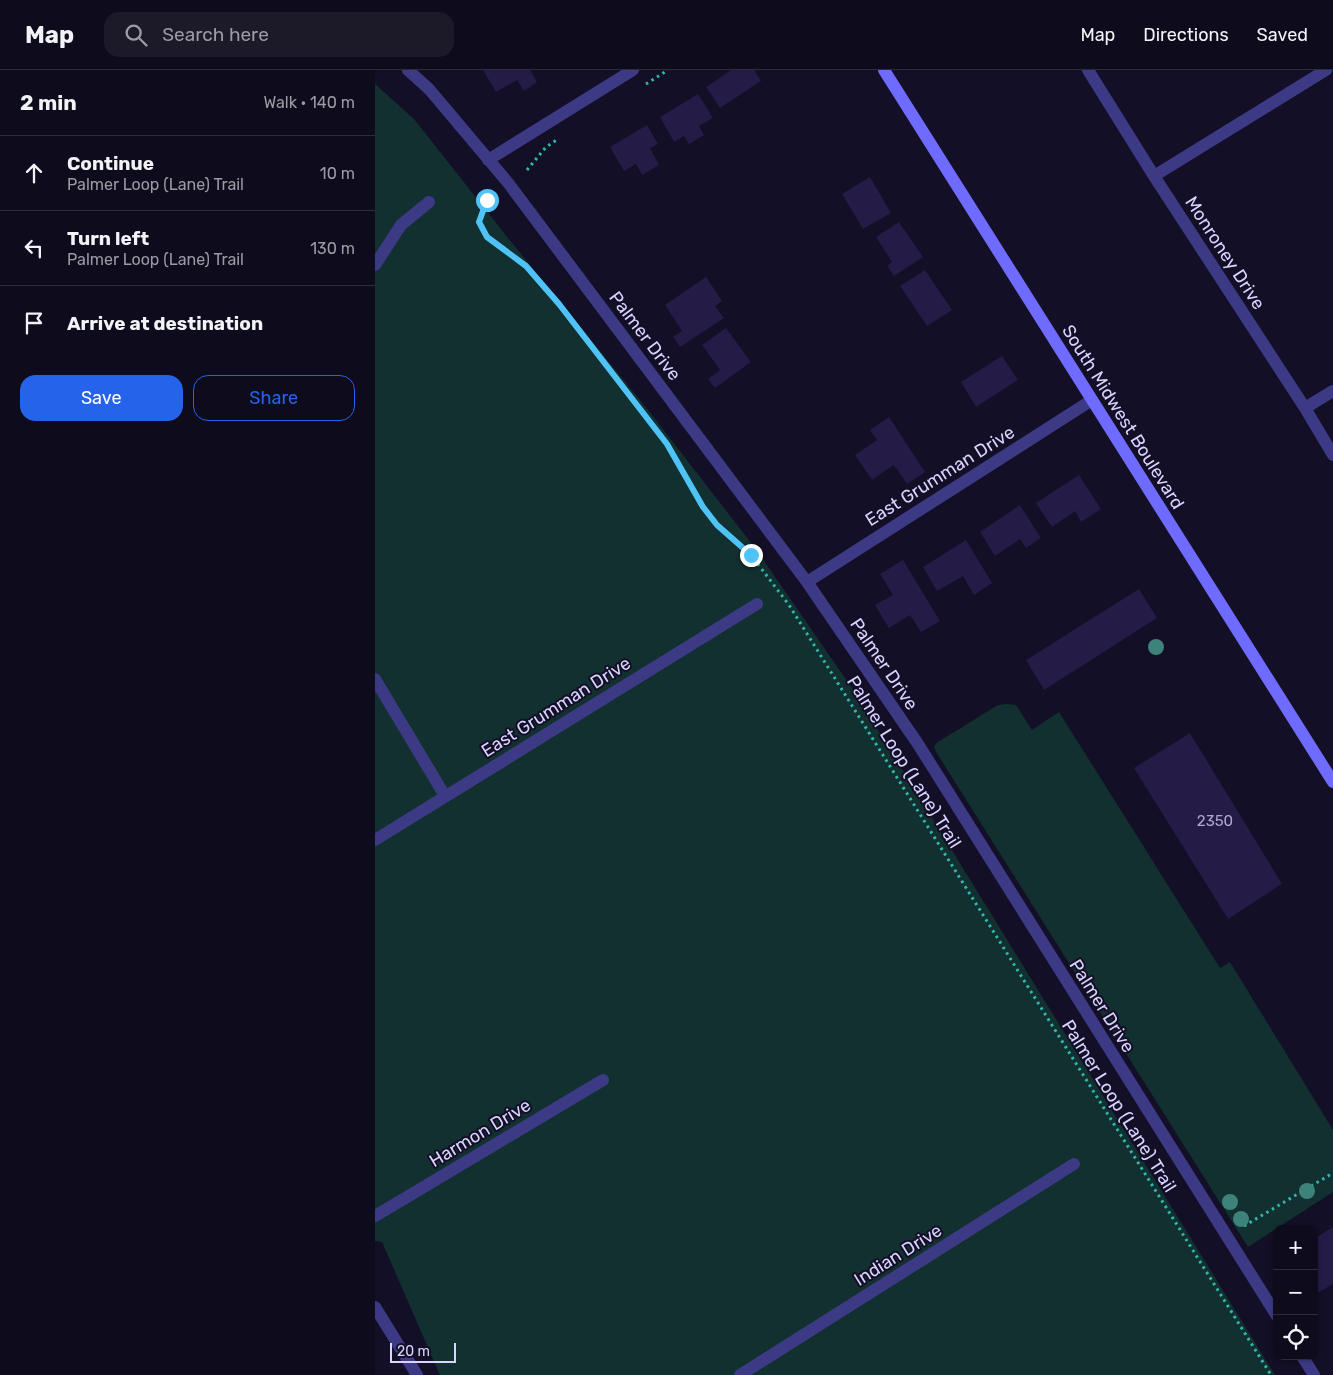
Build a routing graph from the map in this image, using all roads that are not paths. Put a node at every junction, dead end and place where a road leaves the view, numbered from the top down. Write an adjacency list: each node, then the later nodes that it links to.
1 (408, 70): 6 (street, Palmer Drive)
2 (633, 70): 6 (street)
3 (884, 70): 11 (main road, South Midwest Boulevard)
4 (1088, 70): 7 (street, Monroney Drive)
5 (1326, 70): 7 (street)
6 (488, 160): 14 (street, Palmer Drive)
7 (1154, 176): 12 (street, Monroney Drive)
8 (429, 202): 9 (street)
9 (375, 265)
10 (1333, 391): 12 (street)
11 (1092, 400): 14 (street, East Grumman Drive); 17 (main road, South Midwest Boulevard)
12 (1305, 408): 13 (street, Monroney Drive)
13 (1333, 456)
14 (807, 582): 24 (street, Palmer Drive)
15 (757, 604): 18 (street, East Grumman Drive)
16 (375, 679): 18 (street)
17 (1333, 782)
18 (445, 796): 19 (street, East Grumman Drive)
19 (375, 840)
20 (603, 1080): 22 (street, Harmon Drive)
21 (1074, 1164): 27 (street, Indian Drive)
22 (375, 1216)
23 (375, 1306): 26 (street)
24 (1276, 1315)
25 (1305, 1360): 28 (street)
26 (417, 1375)
27 (740, 1375)
28 (1314, 1375)

